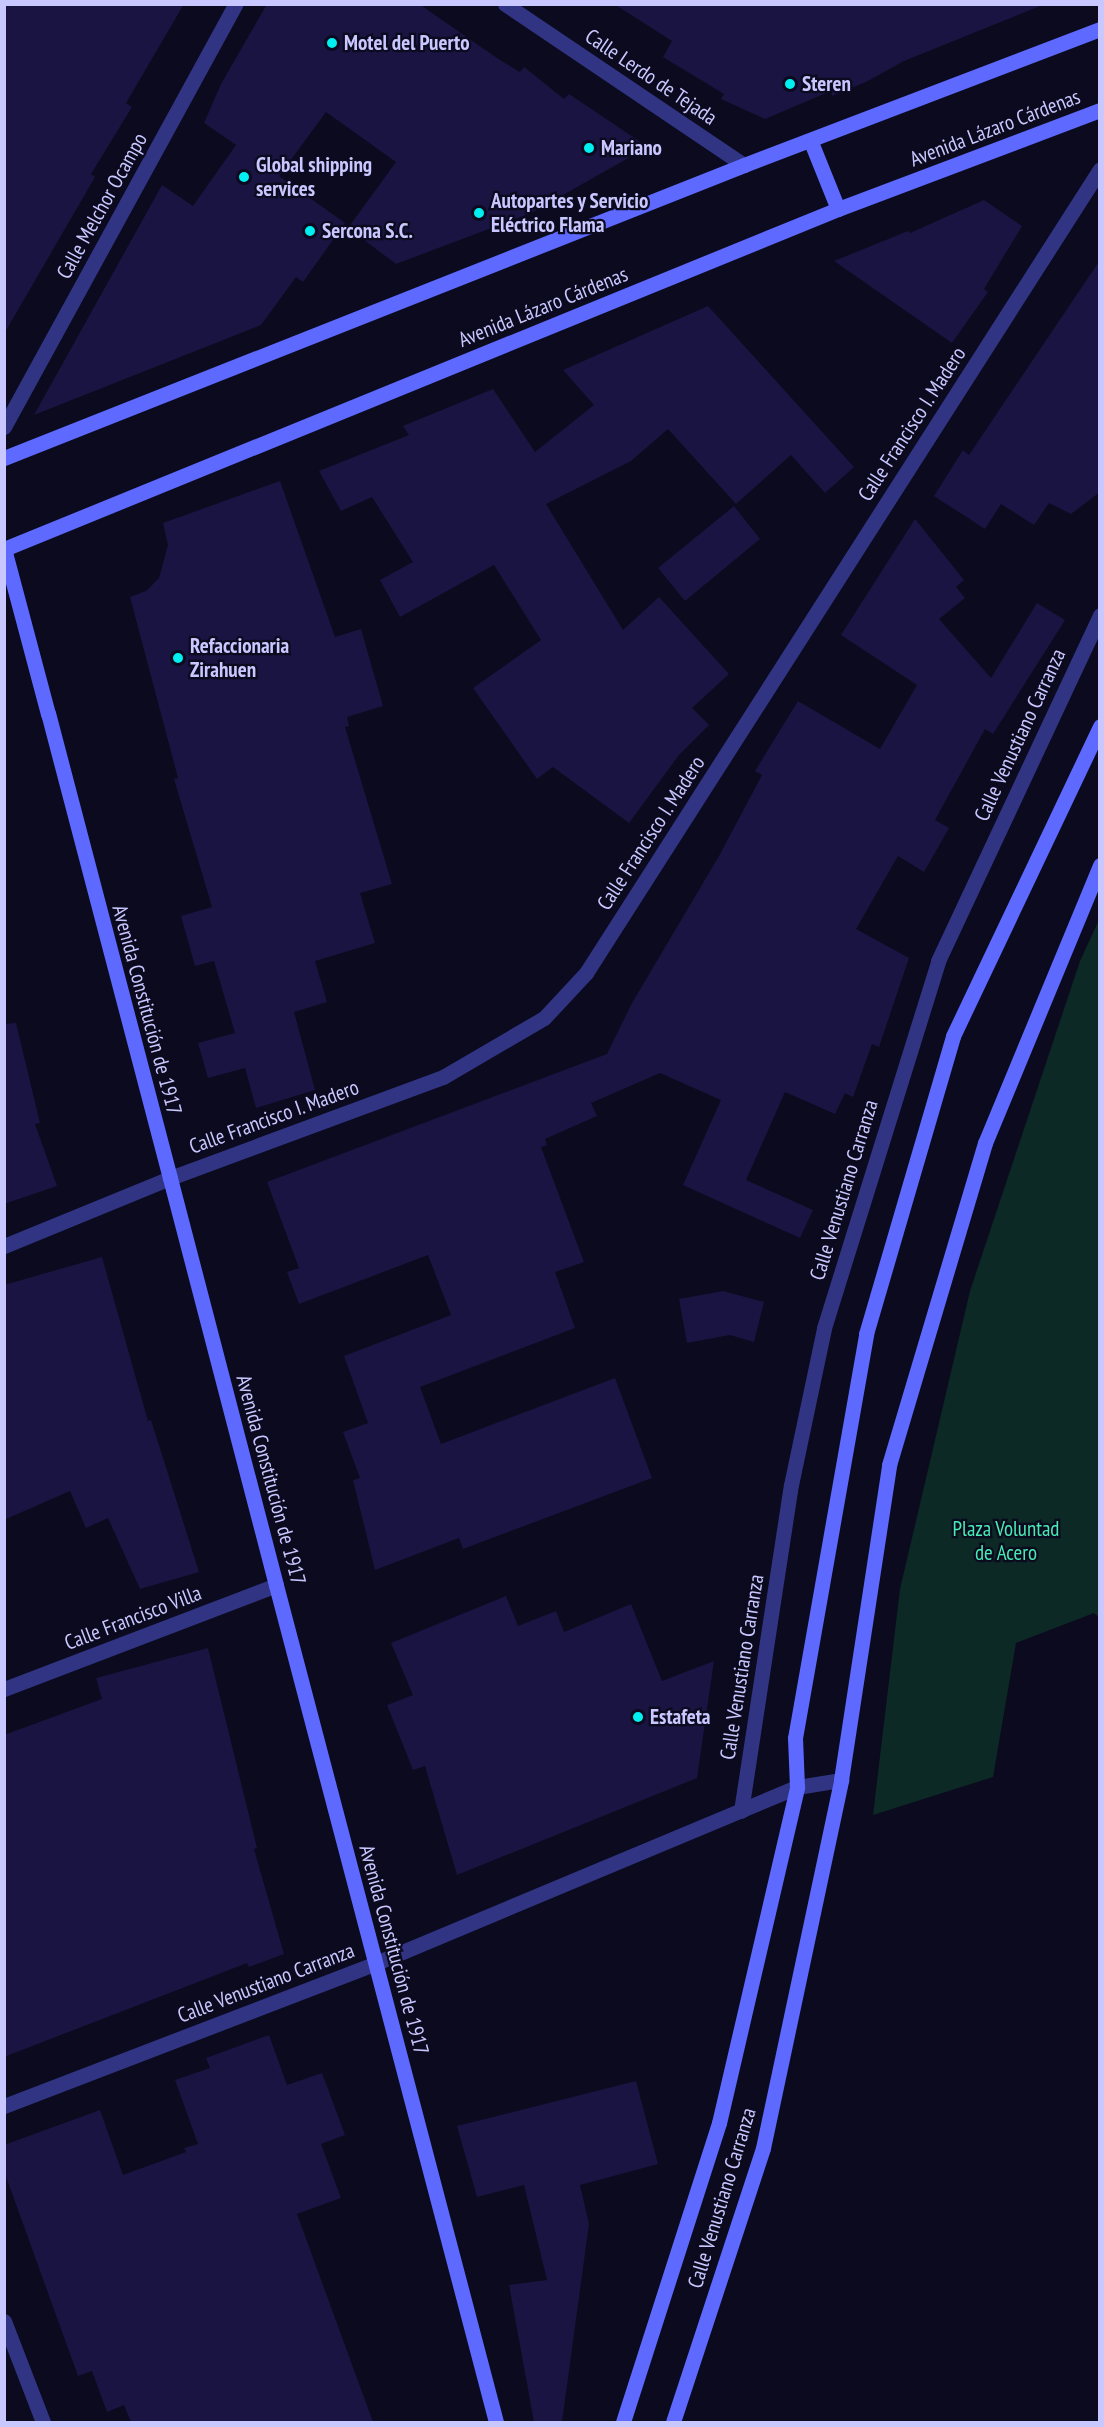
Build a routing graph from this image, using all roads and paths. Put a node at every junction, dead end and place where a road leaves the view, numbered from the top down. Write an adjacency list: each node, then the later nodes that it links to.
1 (236, 4): 9 (street, Calle Melchor Ocampo)
2 (505, 4): 6 (street, Calle Lerdo de Tejada)
3 (1100, 29): 5 (main road)
4 (1100, 110): 8 (main road, Avenida Lázaro Cárdenas)
5 (811, 142): 6 (main road); 8 (main road)
6 (744, 165): 10 (main road)
7 (1100, 170): 15 (street, Calle Francisco I. Madero)
8 (838, 209): 11 (main road, Avenida Lázaro Cárdenas)
9 (4, 428)
10 (4, 458)
11 (4, 549): 15 (main road, Avenida Constitución de 1917)
12 (1100, 615): 21 (street, Calle Venustiano Carranza)
13 (1100, 726): 20 (main road)
14 (1100, 865): 19 (main road)
15 (170, 1178): 16 (street, Calle Francisco I. Madero); 17 (main road, Avenida Constitución de 1917)
16 (4, 1246)
17 (276, 1586): 18 (street, Calle Francisco Villa); 22 (main road, Avenida Constitución de 1917)
18 (4, 1689)
19 (841, 1780): 20 (street, Calle Venustiano Carranza); 28 (main road, Calle Venustiano Carranza)
20 (796, 1787): 21 (street, Calle Venustiano Carranza); 27 (main road, Calle Venustiano Carranza)
21 (741, 1811): 22 (street, Calle Venustiano Carranza)
22 (376, 1963): 23 (street, Calle Venustiano Carranza); 26 (main road, Avenida Constitución de 1917)
23 (4, 2106)
24 (4, 2321): 25 (street)
25 (43, 2422)
26 (496, 2422)
27 (623, 2422)
28 (673, 2422)

